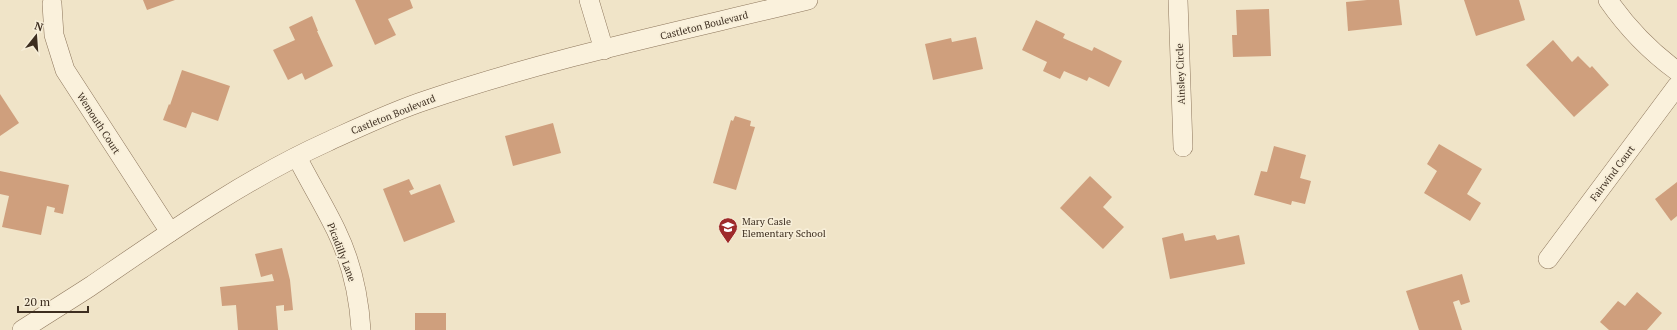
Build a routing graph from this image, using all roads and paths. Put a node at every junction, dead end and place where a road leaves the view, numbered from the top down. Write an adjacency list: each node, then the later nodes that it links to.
1 (589, 0): 6 (street)
2 (808, 0): 6 (street, Castleton Boulevard)
3 (1178, 0): 9 (street, Ainsley Circle)
4 (1608, 0): 7 (street)
5 (52, 4): 11 (street, Wemouth Court)
6 (604, 50): 10 (street, Castleton Boulevard)
7 (1677, 71)
8 (1677, 86): 12 (street, Fairwind Court)
9 (1183, 147)
10 (297, 157): 11 (street, Castleton Boulevard); 14 (street, Picadilly Lane)
11 (170, 232): 13 (street, Castleton Boulevard)
12 (1548, 260)
13 (22, 330)
14 (361, 330)

